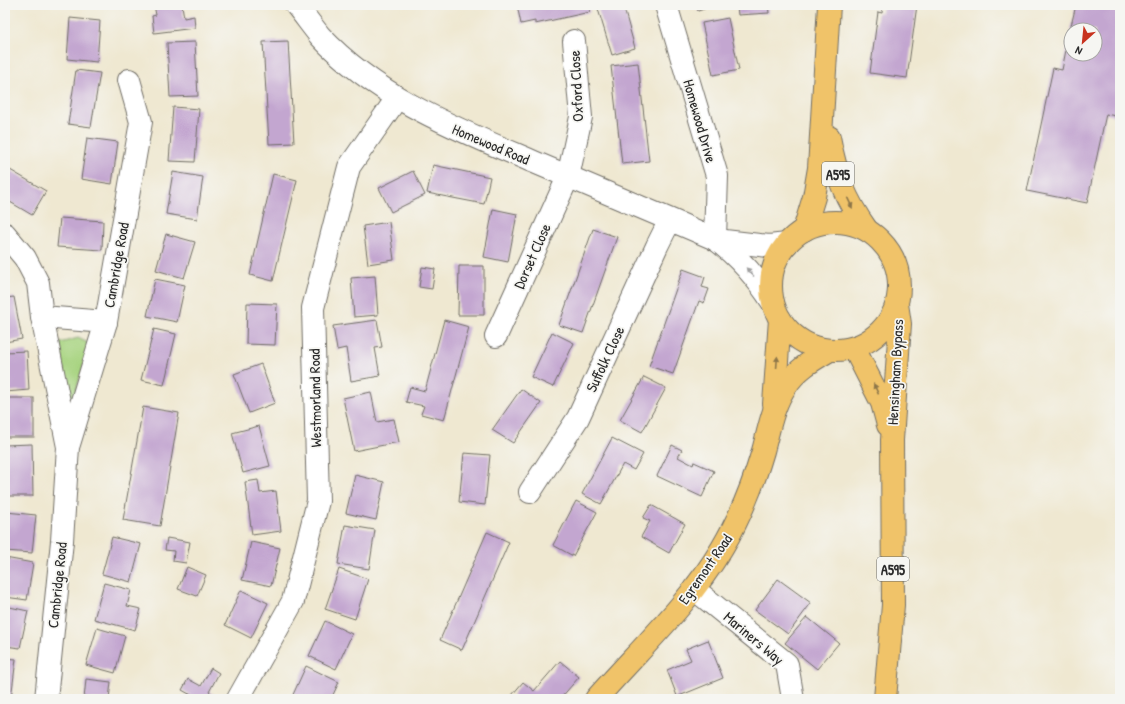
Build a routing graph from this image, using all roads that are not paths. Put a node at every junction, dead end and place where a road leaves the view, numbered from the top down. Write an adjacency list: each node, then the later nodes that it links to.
1 (296, 5): 6 (street, Homewood Road)
2 (666, 5): 13 (street, Homewood Drive)
3 (830, 5): 7 (main road, A595)
4 (574, 41): 8 (street, Oxford Close)
5 (129, 80): 18 (street, Cambridge Road)
6 (397, 98): 8 (street, Homewood Road); 28 (street, Westmorland Road)
7 (823, 112): 10 (main road, A595); 11 (main road, A595, one-way to 11)
8 (568, 177): 9 (street, Homewood Road); 19 (street, Dorset Close)
9 (670, 220): 13 (street, Homewood Road); 25 (street, Suffolk Close)
10 (804, 230): 11 (main road, A595); 14 (main road, A595)
11 (867, 230): 15 (main road, A595)
12 (5, 234): 17 (street, Cambridge Road)
13 (715, 240): 14 (street); 16 (street, one-way to 13)
14 (787, 244): 16 (main road, A595)
15 (897, 304): 20 (main road, A595); 23 (main road, Hensingham Bypass / A595)
16 (777, 311): 21 (main road, A595); 22 (main road, one-way to 16)
17 (42, 317): 18 (street); 24 (street, Cambridge Road)
18 (106, 322): 24 (street, Cambridge Road)
19 (496, 336)
20 (854, 348): 21 (main road, A595); 23 (main road, Hensingham Bypass / A595, one-way to 20)
21 (830, 350): 22 (main road)
22 (773, 415): 26 (main road, Egremont Road)
23 (892, 440): 31 (main road, Hensingham Bypass / A595)
24 (68, 447): 27 (street, Cambridge Road)
25 (530, 492)
26 (694, 589): 29 (main road, Egremont Road); 30 (street, Mariners Way)
27 (46, 699)
28 (238, 699)
29 (596, 699)
30 (793, 699)
31 (884, 699)

